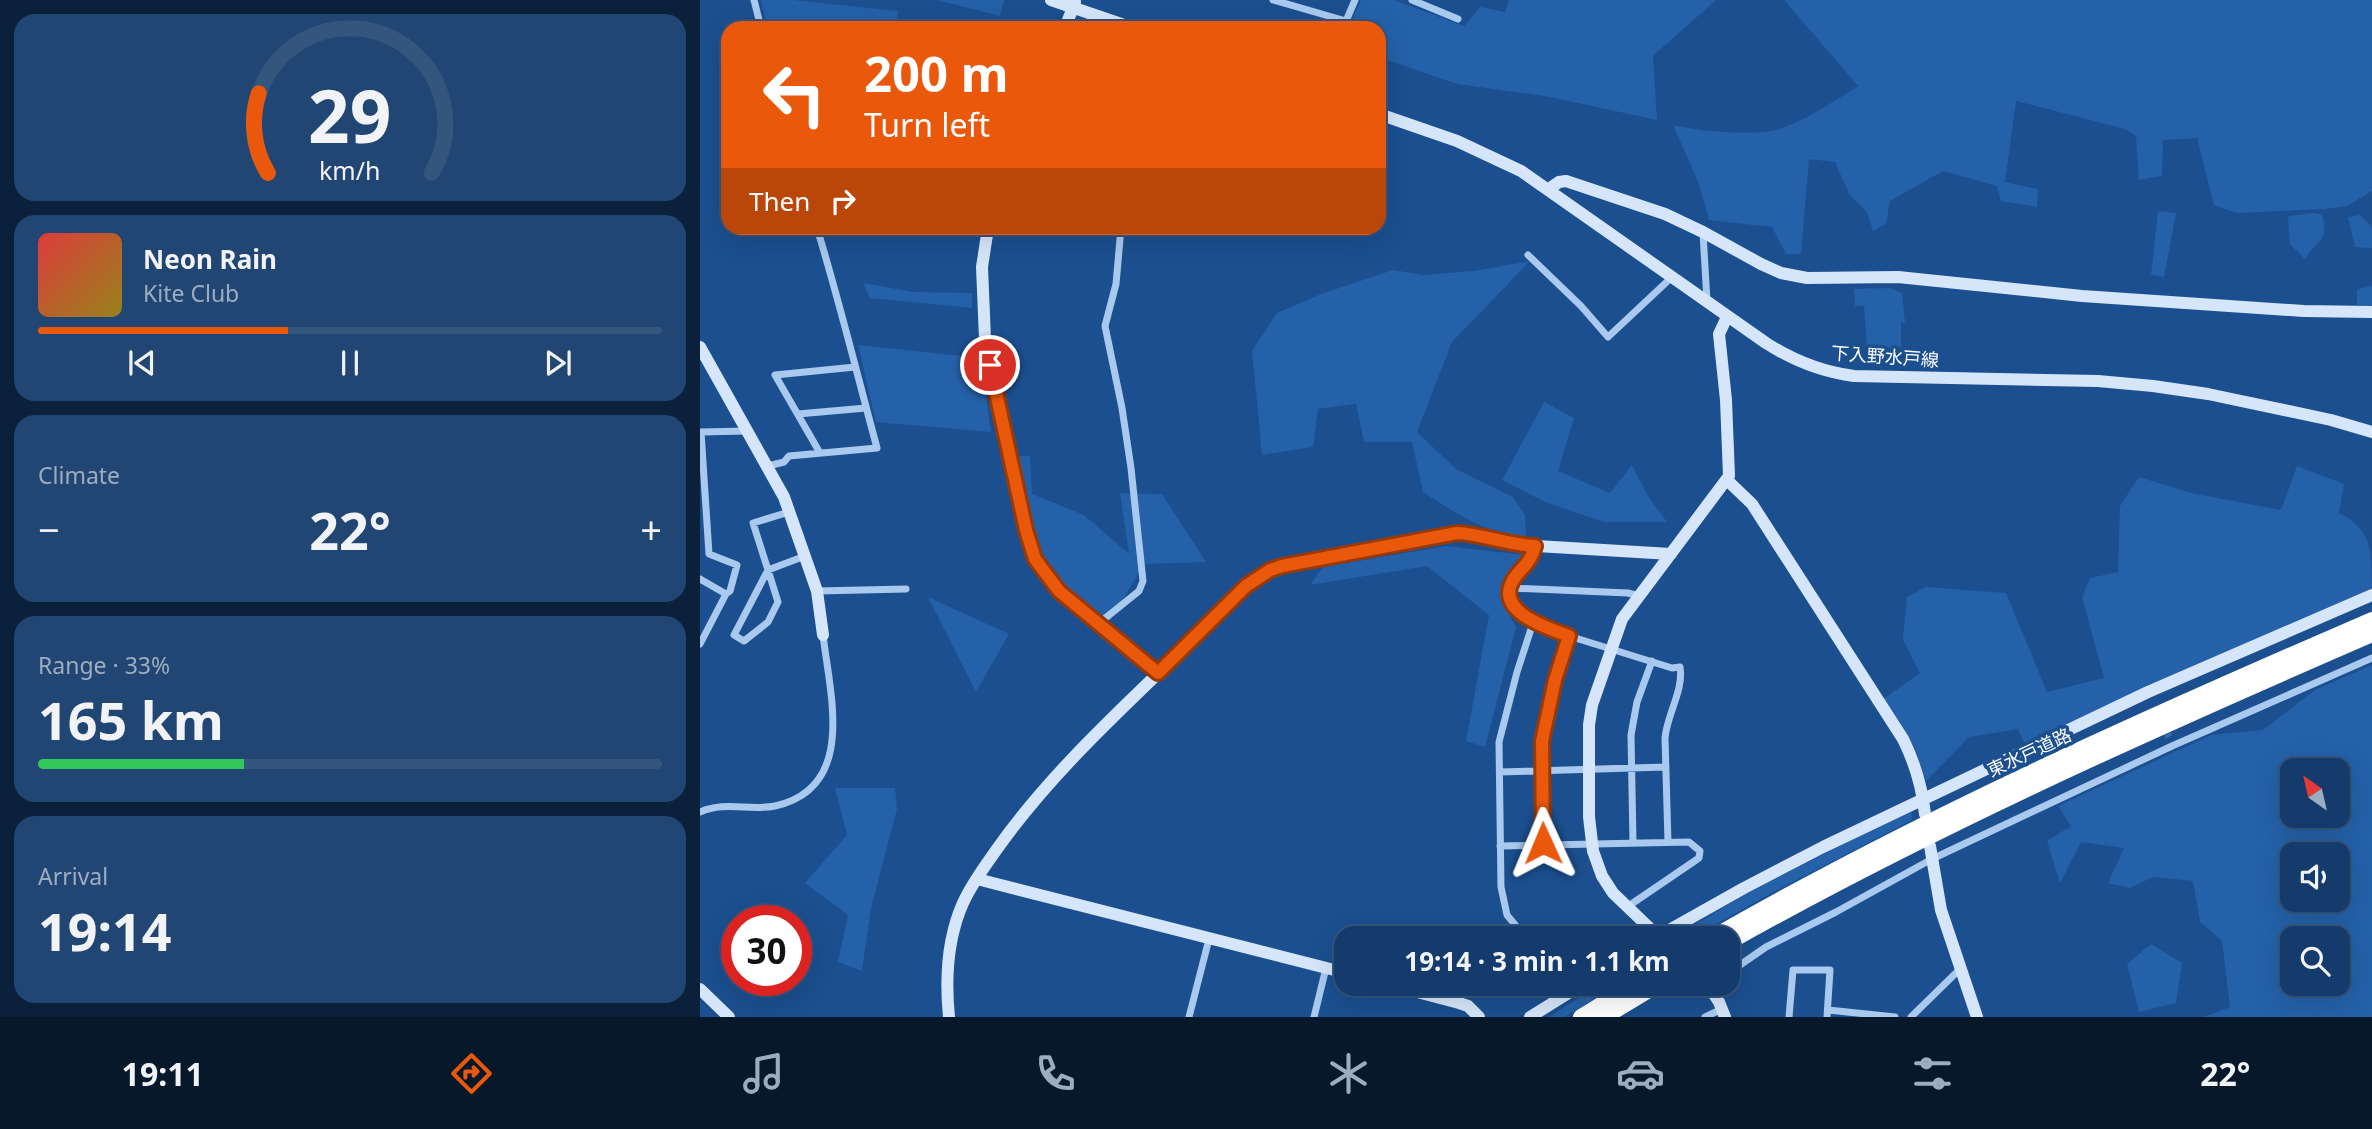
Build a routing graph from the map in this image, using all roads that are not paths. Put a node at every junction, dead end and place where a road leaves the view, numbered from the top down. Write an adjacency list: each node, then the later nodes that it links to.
1 (754, 0): 9 (street)
2 (1051, 0): 6 (street)
3 (1273, 0): 7 (street)
4 (1355, 0): 13 (street)
5 (1412, 0): 8 (street)
6 (1074, 4): 10 (street); 11 (street)
7 (1301, 4): 12 (street)
8 (1458, 19)
9 (759, 21)
10 (1068, 21)
11 (1101, 21)
12 (1335, 21)
13 (1345, 21)
14 (1386, 117): 15 (street, 下入野水戸線)
15 (1549, 189): 16 (street); 21 (street, 下入野水戸線)
16 (1703, 232): 22 (street); 23 (street)
17 (819, 235): 26 (street)
18 (987, 235): 50 (street)
19 (1120, 235): 50 (street)
20 (1528, 255): 21 (street)
21 (1672, 276): 22 (street, 下入野水戸線)
22 (1707, 302): 24 (street, 下入野水戸線)
23 (2372, 312)
24 (1727, 317): 32 (street, 下入野水戸線); 35 (street)
25 (700, 347): 27 (street)
26 (855, 367): 29 (street); 30 (street)
27 (714, 370): 28 (street); 31 (street)
28 (700, 372)
29 (866, 408): 30 (street); 33 (street)
30 (798, 414): 33 (street)
31 (747, 430): 34 (street); 45 (street)
32 (2372, 432)
33 (820, 453): 34 (street)
34 (768, 466): 36 (street)
35 (1727, 480): 38 (street); 66 (street)
36 (789, 512): 39 (street); 40 (street)
37 (1535, 546): 38 (street); 42 (street); 58 (street)
38 (1671, 554): 47 (street)
39 (805, 556): 40 (street); 44 (street)
40 (768, 570): 40 (street)
41 (700, 579): 45 (street)
42 (1510, 588): 47 (street); 49 (street)
43 (906, 589): 44 (street)
44 (817, 591): 52 (street)
45 (726, 594): 54 (street)
46 (2372, 595): 66 (street)
47 (1639, 596): 55 (street)
48 (2372, 620): 80 (highway, 東水戸道路)
49 (1532, 623): 53 (street); 65 (street)
50 (1098, 624): 58 (street)
51 (2372, 634): 81 (highway, 東水戸道路)
52 (823, 635): 67 (street)
53 (1569, 636): 55 (street); 63 (street)
54 (700, 644)
55 (1611, 648): 57 (street); 64 (street)
56 (2372, 658): 60 (street)
57 (1652, 661): 61 (street); 62 (street)
58 (1158, 673): 75 (street)
59 (2169, 737): 60 (street)
60 (2172, 746): 74 (street)
61 (1665, 767): 62 (street); 70 (street)
62 (1631, 769): 64 (street); 69 (street)
63 (1542, 770): 64 (street); 65 (street); 71 (street)
64 (1589, 770): 72 (street)
65 (1500, 772): 73 (street)
66 (1924, 799): 68 (street); 79 (street)
67 (700, 812)
68 (1925, 814)
69 (1633, 842): 70 (street); 72 (street)
70 (1668, 842): 76 (street)
71 (1543, 843): 72 (street); 73 (street)
72 (1592, 844): 76 (street)
73 (1500, 846): 77 (street)
74 (1931, 853): 83 (street); 85 (street)
75 (976, 879): 82 (street); 96 (street)
76 (1626, 908): 78 (street)
77 (1515, 926)
78 (1645, 926)
79 (1677, 926)
80 (1734, 926)
81 (1740, 936)
82 (1209, 939): 84 (street); 97 (street)
83 (1740, 965)
84 (1326, 968): 86 (street); 98 (street)
85 (1960, 969): 106 (street); 107 (street)
86 (1334, 970)
87 (700, 989): 95 (street)
88 (1432, 996): 99 (street)
89 (1564, 996): 100 (street)
90 (1615, 996): 101 (highway)
91 (1639, 996): 102 (highway)
92 (1716, 996): 93 (street)
93 (1724, 1013): 103 (street)
94 (1828, 1014): 104 (street); 105 (street)
95 (728, 1017)
96 (949, 1017)
97 (1189, 1017)
98 (1314, 1017)
99 (1479, 1017)
100 (1530, 1017)
101 (1581, 1017)
102 (1605, 1017)
103 (1705, 1017)
104 (1789, 1017)
105 (1895, 1017)
106 (1911, 1017)
107 (1977, 1017)

